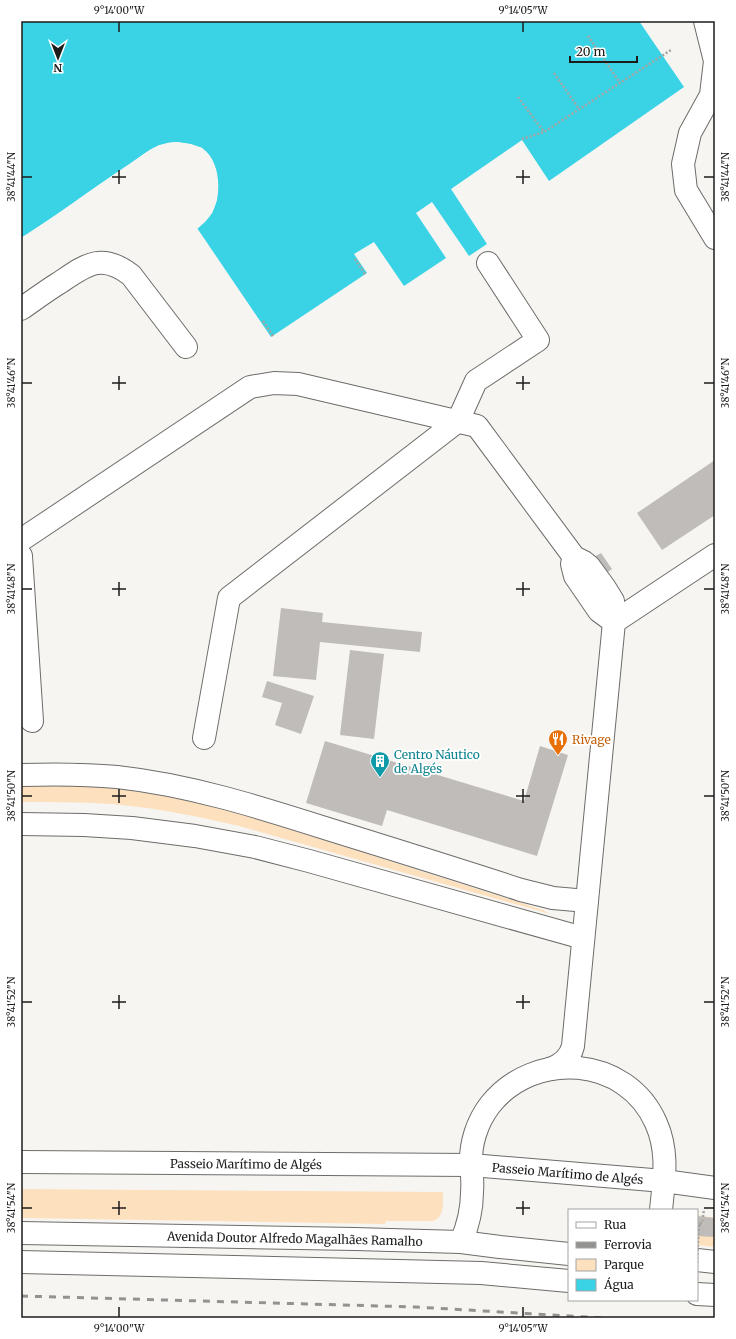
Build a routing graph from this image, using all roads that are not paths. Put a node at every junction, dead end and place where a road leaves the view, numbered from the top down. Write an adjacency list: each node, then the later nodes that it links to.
1 (705, 21): 2 (street)
2 (715, 238)
3 (488, 263): 6 (street)
4 (21, 309): 5 (street)
5 (186, 346)
6 (458, 421): 7 (street); 10 (street); 12 (street)
7 (21, 540)
8 (715, 555): 10 (street)
9 (21, 556): 11 (street)
10 (614, 622): 15 (street)
11 (32, 721)
12 (204, 738)
13 (21, 775): 15 (street)
14 (21, 824): 16 (street)
15 (586, 901): 16 (street)
16 (583, 938): 17 (street)
17 (574, 1042): 18 (street); 19 (street)
18 (550, 1069): 19 (street); 21 (street)
19 (591, 1070): 22 (street)
20 (21, 1162): 21 (street, Passeio Marítimo de Algés)
21 (471, 1165): 22 (street, Passeio Marítimo de Algés); 26 (street)
22 (664, 1181): 23 (street, Passeio Marítimo de Algés); 24 (street)
23 (715, 1188)
24 (661, 1209)
25 (21, 1233): 26 (street, Avenida Doutor Alfredo Magalhães Ramalho)
26 (461, 1242): 27 (street, Avenida Doutor Alfredo Magalhães Ramalho)
27 (498, 1247): 28 (street, Avenida Doutor Alfredo Magalhães Ramalho); 32 (street)
28 (568, 1254)
29 (698, 1261): 31 (street)
30 (21, 1262): 32 (street)
31 (715, 1262)
32 (497, 1274): 33 (street)
33 (568, 1281)
34 (698, 1294): 35 (street)
35 (715, 1296)

